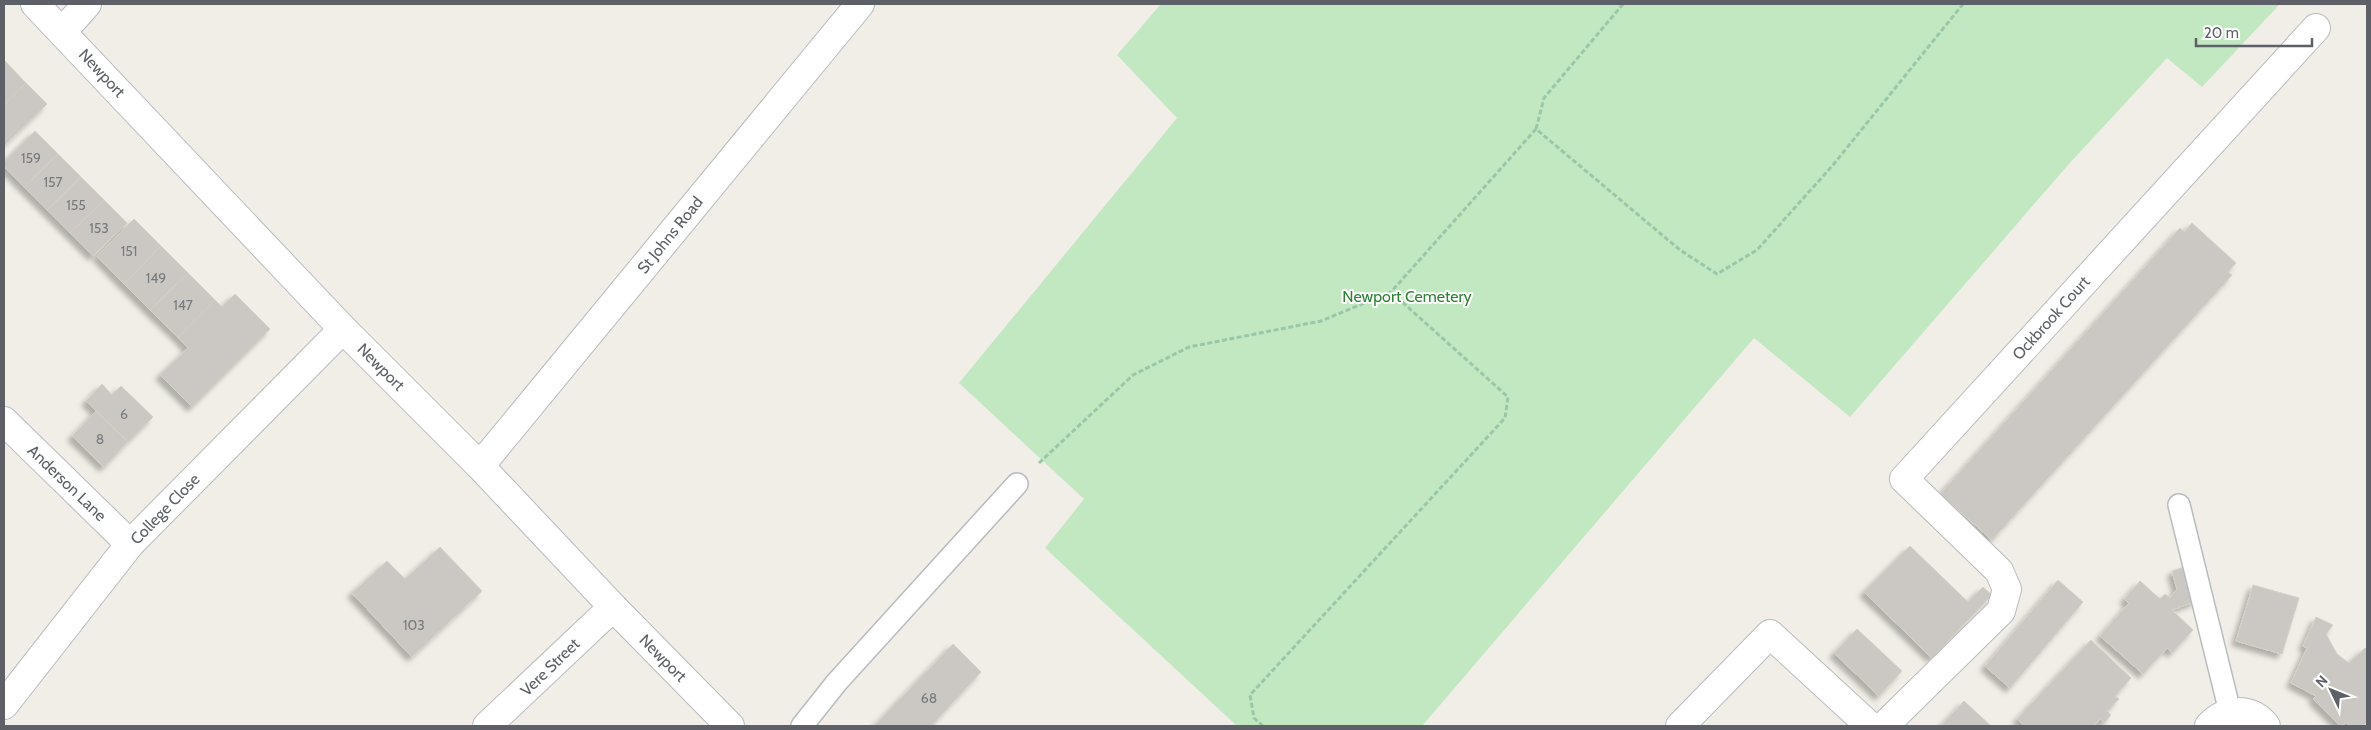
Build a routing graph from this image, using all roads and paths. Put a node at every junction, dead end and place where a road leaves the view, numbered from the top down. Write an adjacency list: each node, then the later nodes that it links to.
1 (36, 4): 7 (street, Newport)
2 (87, 4): 7 (street)
3 (860, 4): 12 (street, St Johns Road)
4 (1624, 4): 8 (path)
5 (1963, 4): 8 (path)
6 (2316, 28): 25 (street, Ockbrook Court)
7 (63, 31): 10 (street, Newport)
8 (1536, 129): 9 (path)
9 (1391, 292): 13 (path); 22 (path)
10 (343, 329): 12 (street, Newport); 15 (street, College Close)
11 (4, 422): 15 (street, Anderson Lane)
12 (480, 466): 16 (street, Newport)
13 (1017, 484): 21 (lane)
14 (2179, 505): 18 (lane)
15 (130, 544): 17 (street, College Close)
16 (613, 607): 19 (street, Vere Street); 20 (street, Newport)
17 (4, 705)
18 (2220, 719): 26 (street)
19 (487, 726)
20 (730, 726)
21 (802, 726)
22 (1262, 726)
23 (1680, 726): 24 (street)
24 (1870, 726)
25 (1884, 726)
26 (2266, 726)

